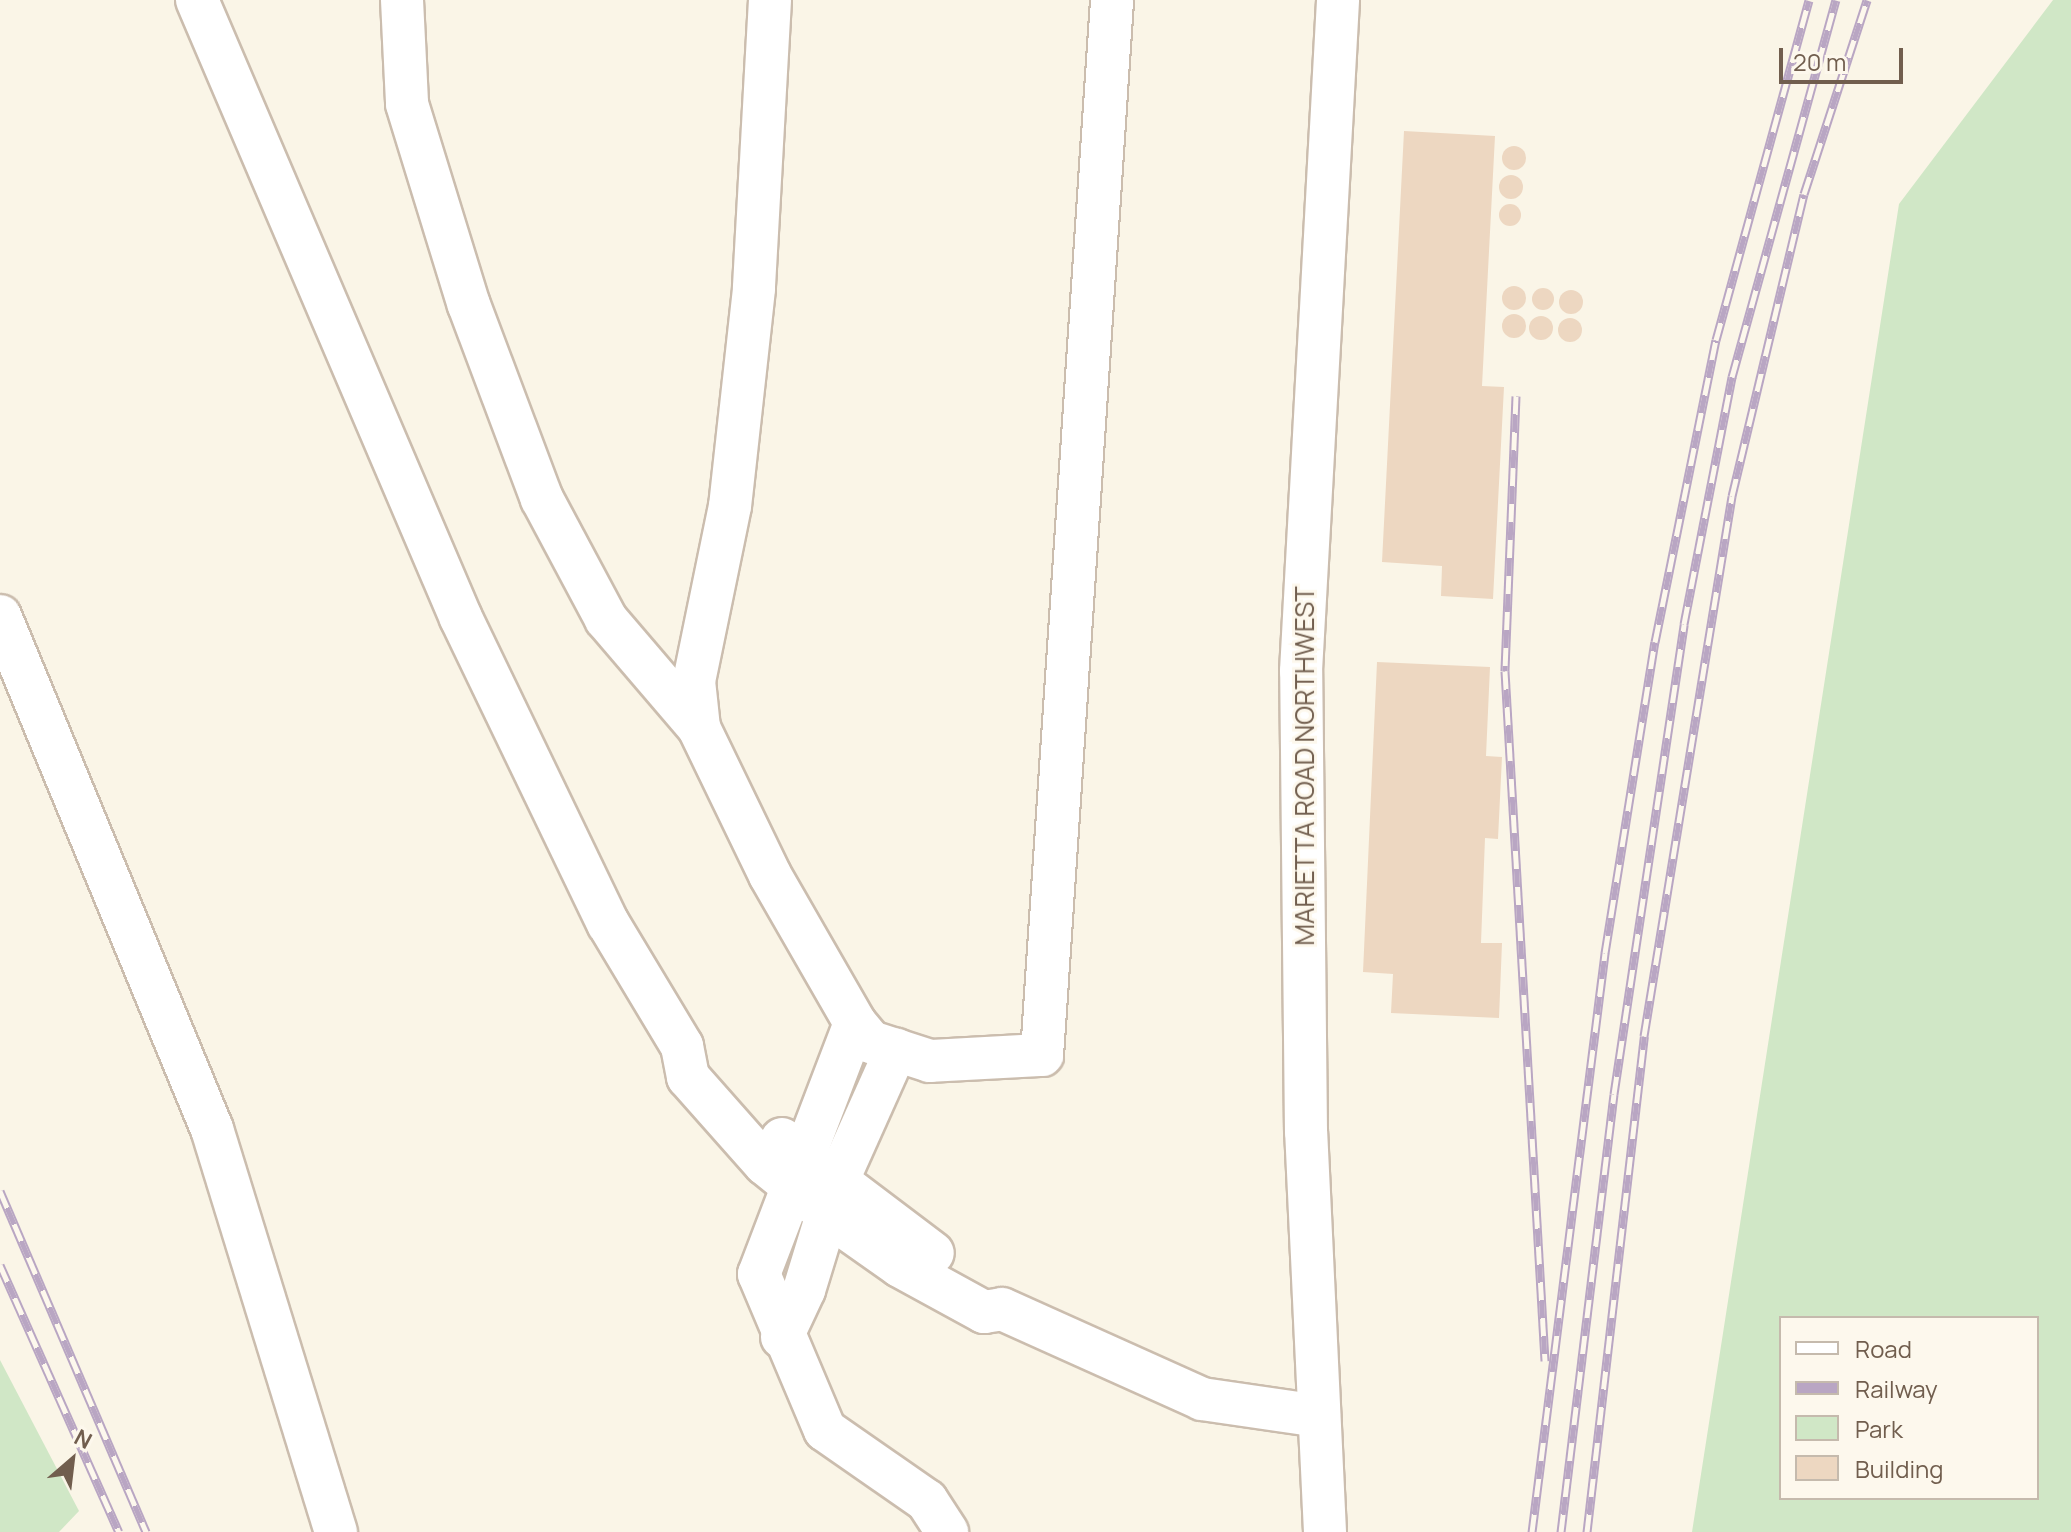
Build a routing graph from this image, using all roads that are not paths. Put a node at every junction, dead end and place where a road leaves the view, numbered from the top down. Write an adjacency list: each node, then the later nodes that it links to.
1 (197, 0): 10 (street)
2 (402, 0): 7 (street)
3 (770, 0): 7 (street)
4 (1112, 0): 9 (street)
5 (1338, 0): 13 (street, MARIETTA ROAD NORTHWEST)
6 (0, 616): 14 (street)
7 (699, 728): 8 (street)
8 (855, 1023): 9 (street); 10 (street)
9 (896, 1050): 11 (street)
10 (796, 1170): 11 (street); 12 (street)
11 (832, 1197): 12 (street); 13 (street)
12 (782, 1337): 15 (street)
13 (1319, 1416): 16 (street, MARIETTA ROAD NORTHWEST)
14 (336, 1532)
15 (947, 1532)
16 (1325, 1532)

